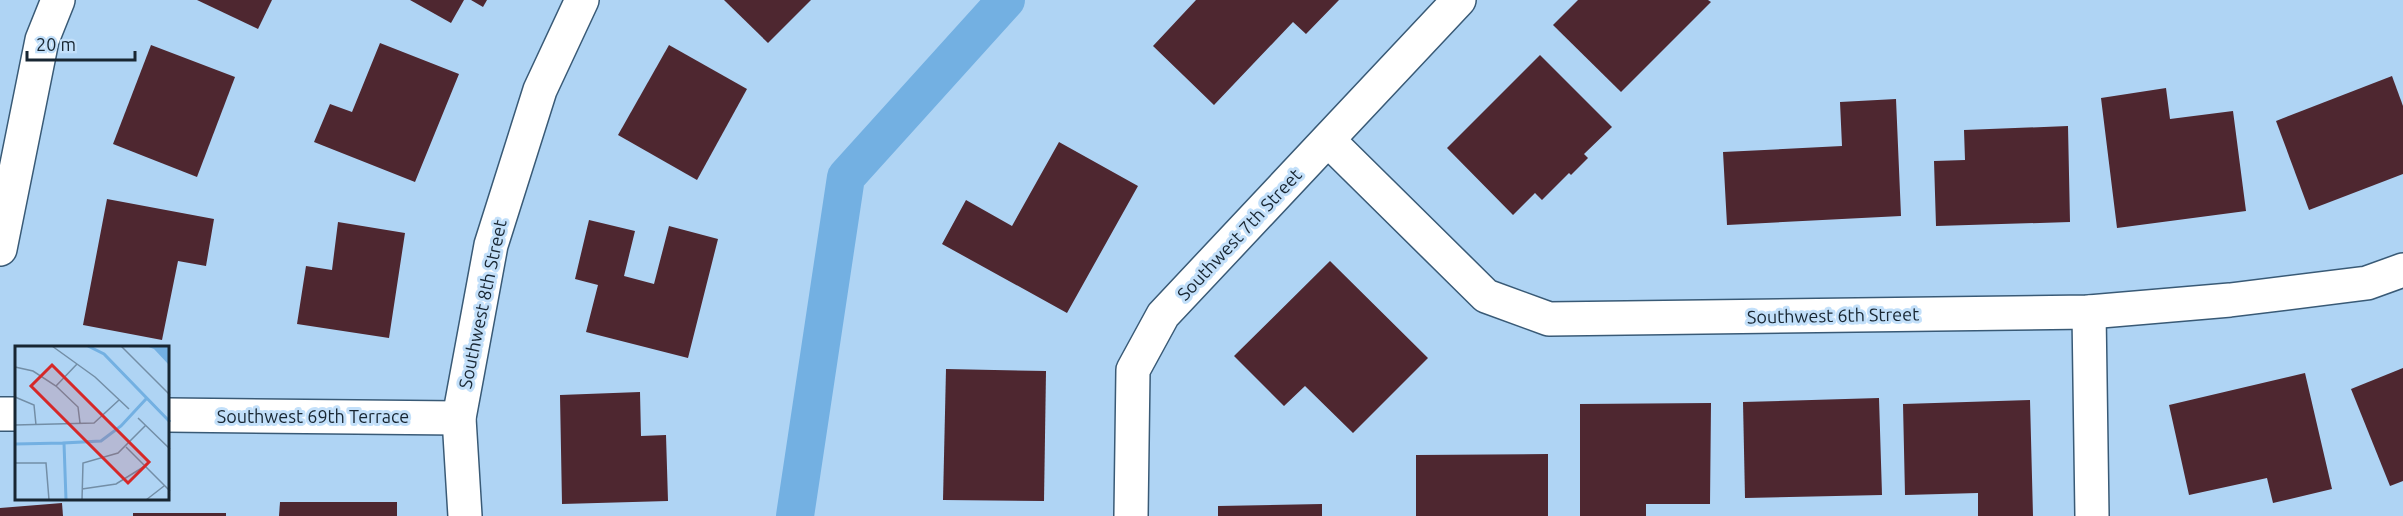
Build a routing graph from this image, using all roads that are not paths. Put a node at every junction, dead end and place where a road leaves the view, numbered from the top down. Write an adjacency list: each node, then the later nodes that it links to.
1 (58, 0): 5 (street)
2 (582, 0): 9 (street, Southwest 8th Street)
3 (1459, 0): 4 (street, Southwest 7th Street)
4 (1328, 140): 7 (street, Southwest 6th Street); 11 (street, Southwest 7th Street)
5 (0, 249)
6 (2403, 270): 7 (street, Southwest 6th Street)
7 (2089, 312): 12 (street)
8 (170, 415): 9 (street, Southwest 69th Terrace)
9 (459, 417): 10 (street, Southwest 8th Street)
10 (465, 516)
11 (1131, 516)
12 (2092, 516)

